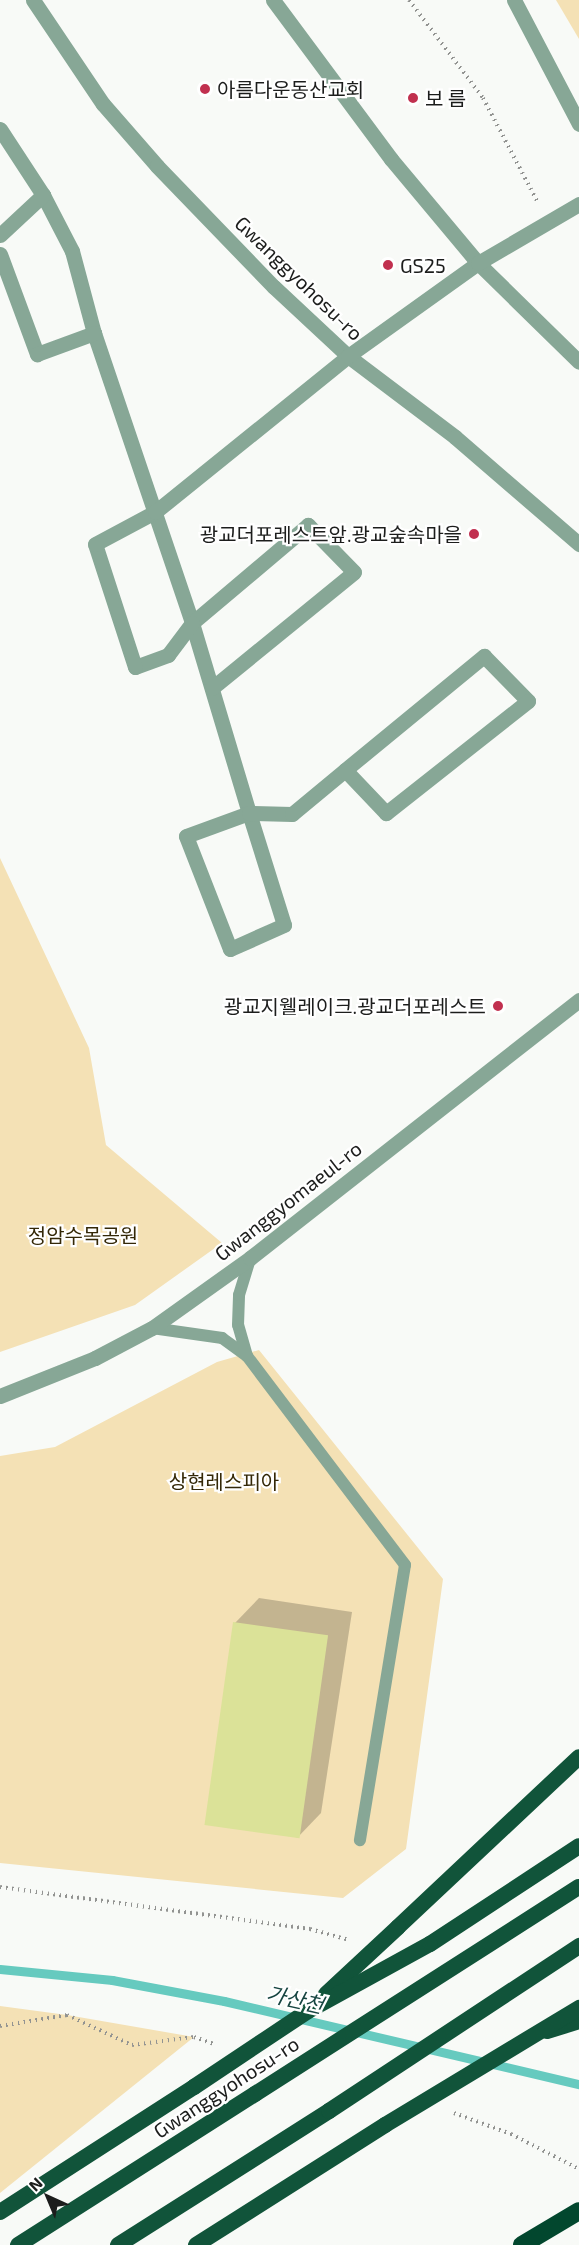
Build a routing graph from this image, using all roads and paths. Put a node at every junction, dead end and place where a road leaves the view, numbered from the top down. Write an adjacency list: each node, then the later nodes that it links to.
1 (33, 0): 14 (street, Gwanggyohosu-ro)
2 (273, 0): 12 (street)
3 (408, 0): 9 (path)
4 (514, 0): 5 (street)
5 (579, 124)
6 (0, 129): 7 (street)
7 (43, 195): 10 (street); 13 (street)
8 (579, 204): 9 (street)
9 (548, 222): 12 (street)
10 (0, 234)
11 (0, 254): 13 (street)
12 (478, 263): 14 (street); 15 (street)
13 (94, 333): 16 (street)
14 (348, 356): 16 (street); 17 (street, Gwanggyohosu-ro)
15 (579, 362)
16 (155, 512): 18 (street); 18 (street)
17 (579, 544)
18 (192, 623): 19 (street); 19 (street)
19 (212, 688): 21 (street)
20 (345, 770): 20 (street); 21 (street)
21 (249, 813): 21 (street)
22 (579, 1000): 23 (street, Gwanggyomaeul-ro)
23 (250, 1258): 24 (street, Gwanggyomaeul-ro); 25 (lane)
24 (152, 1328): 25 (lane); 26 (street, Gwanggyomaeul-ro)
25 (247, 1356): 28 (lane)
26 (0, 1396)
27 (579, 1757): 35 (highway, bridge)
28 (360, 1840)
29 (579, 1846): 35 (highway, bridge)
30 (0, 1887): 32 (path)
31 (579, 1887): 42 (highway, Gwanggyohosu-ro, bridge)
32 (354, 1941)
33 (579, 1946): 43 (highway, bridge)
34 (579, 2008): 39 (highway, bridge)
35 (308, 2011): 41 (highway, bridge)
36 (67, 2015): 38 (path)
37 (579, 2021): 39 (highway)
38 (0, 2026)
39 (541, 2033): 44 (highway, bridge)
40 (579, 2211): 45 (highway)
41 (0, 2212)
42 (18, 2245)
43 (118, 2245)
44 (196, 2245)
45 (522, 2245)

